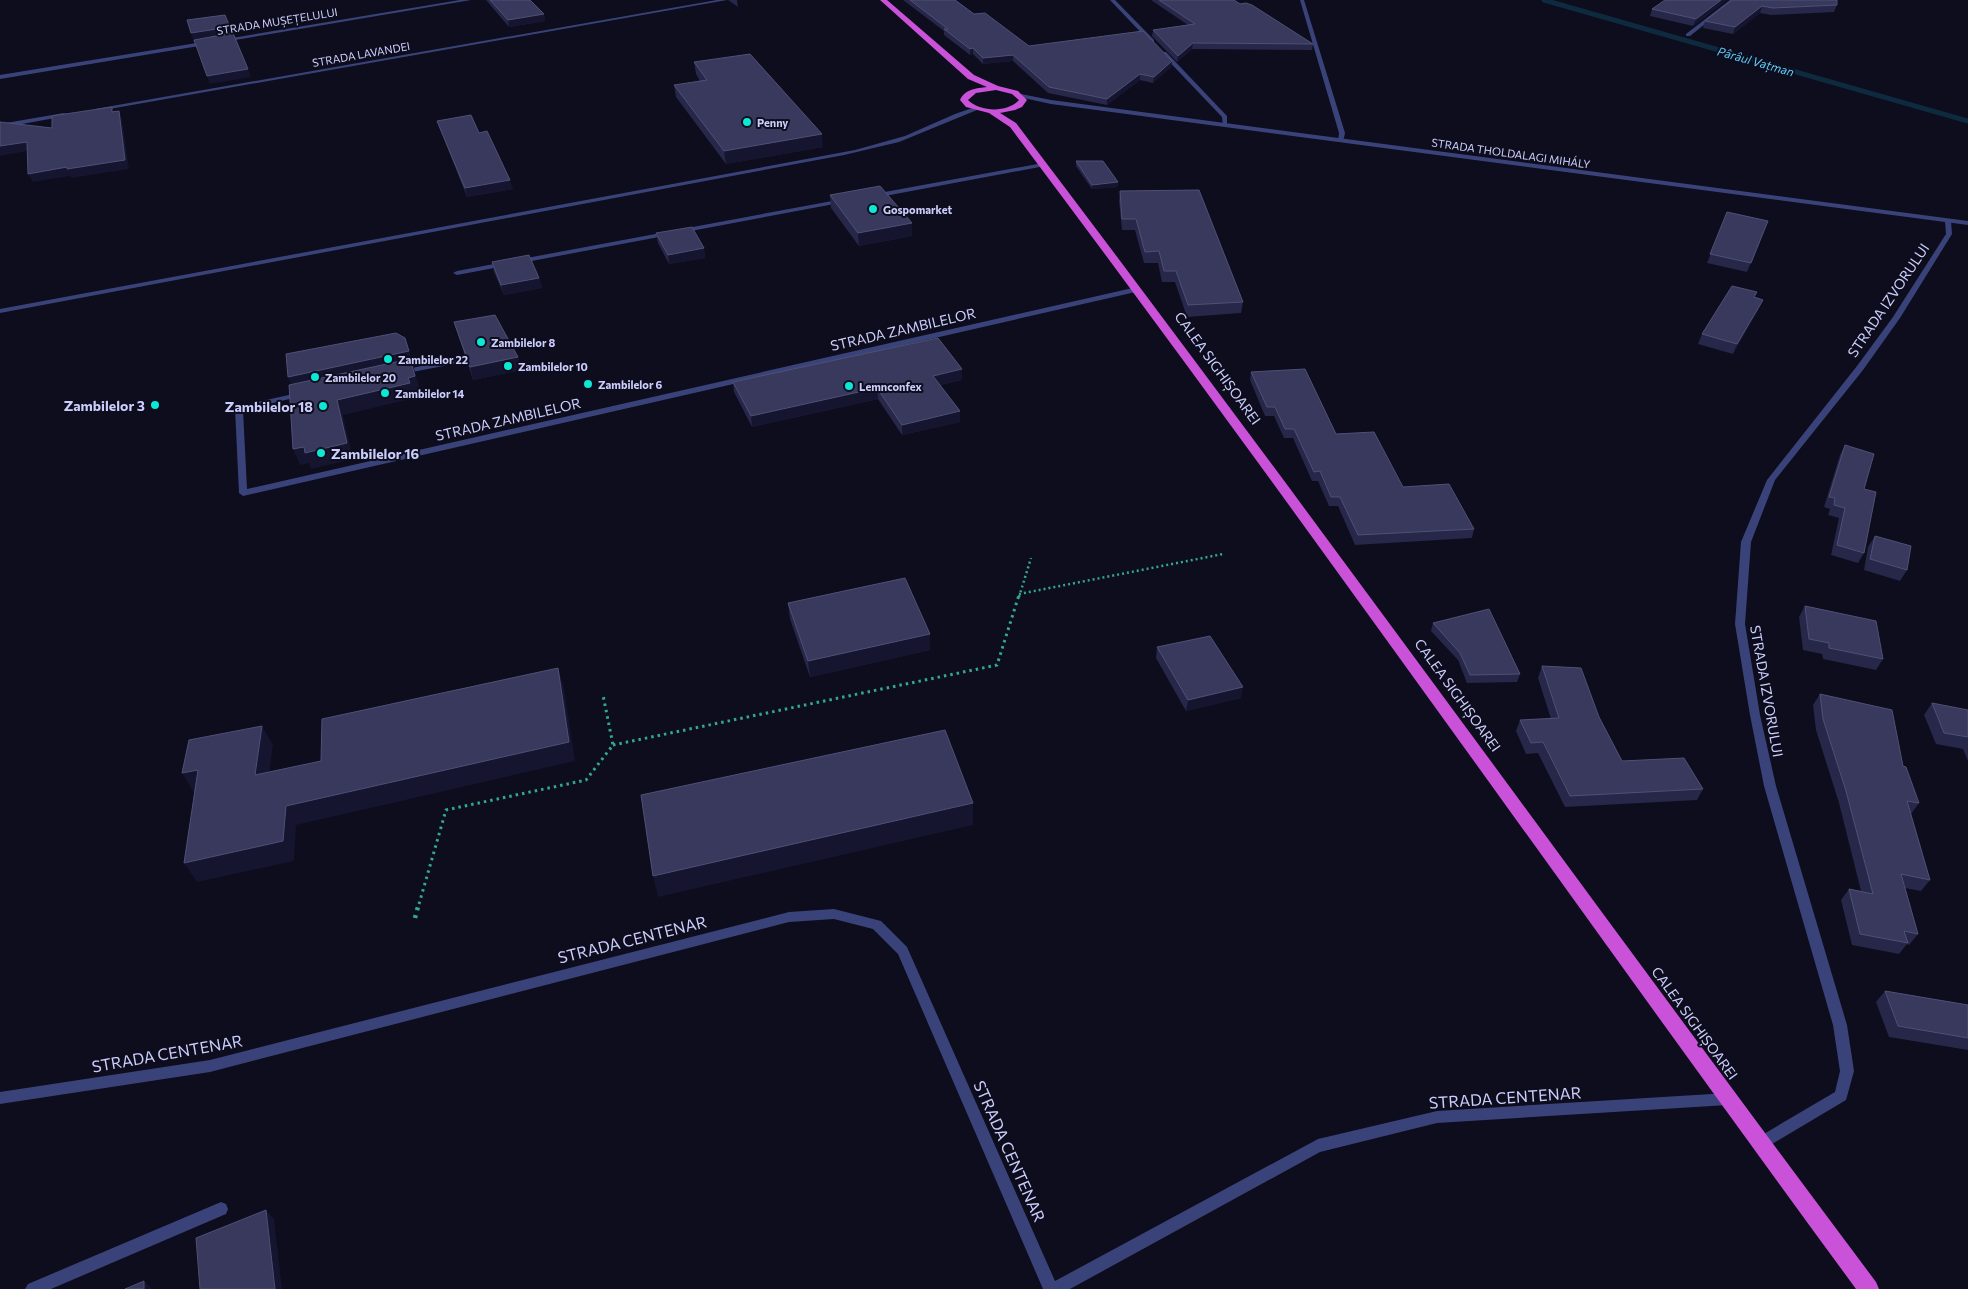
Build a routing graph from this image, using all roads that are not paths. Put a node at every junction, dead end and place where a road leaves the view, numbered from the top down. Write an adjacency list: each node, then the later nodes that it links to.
1 (469, 0): 8 (street, STRADA MUȘEȚELULUI)
2 (725, 0): 16 (street, STRADA LAVANDEI)
3 (883, 0): 9 (highway)
4 (1112, 0): 21 (street)
5 (1302, 0): 23 (street)
6 (1733, 0): 7 (street)
7 (1688, 35)
8 (0, 77)
9 (971, 77): 10 (highway); 11 (highway)
10 (996, 88): 11 (highway); 12 (highway)
11 (974, 91): 13 (highway)
12 (1021, 100): 14 (highway); 21 (street, STRADA THOLDALAGI MIHÁLY)
13 (966, 104): 15 (highway); 19 (street)
14 (1013, 108): 17 (highway); 20 (highway)
15 (975, 109): 17 (highway); 19 (street)
16 (88, 111)
17 (991, 111): 20 (highway, CALEA SIGHIȘOAREI)
18 (68, 114): 22 (street)
19 (952, 116): 31 (street)
20 (1013, 125): 24 (highway, CALEA SIGHIȘOAREI)
21 (1225, 125): 23 (street, STRADA THOLDALAGI MIHÁLY)
22 (0, 126)
23 (1341, 141): 27 (street, STRADA THOLDALAGI MIHÁLY)
24 (1043, 164): 25 (street); 30 (highway, CALEA SIGHIȘOAREI)
25 (865, 197)
26 (855, 199): 29 (street)
27 (1948, 221): 28 (street, STRADA THOLDALAGI MIHÁLY); 37 (street, STRADA IZVORULUI)
28 (1968, 223)
29 (457, 272)
30 (1137, 289): 34 (street, STRADA ZAMBILELOR); 36 (highway, CALEA SIGHIȘOAREI)
31 (0, 311)
32 (456, 361): 33 (street)
33 (390, 375)
34 (314, 391)
35 (0, 1098): 40 (street, STRADA CENTENAR)
36 (1728, 1099): 37 (highway, CALEA SIGHIȘOAREI); 41 (street, STRADA CENTENAR)
37 (1762, 1143): 42 (highway, CALEA SIGHIȘOAREI)
38 (221, 1209): 39 (street)
39 (33, 1289)
40 (1050, 1289)
41 (1055, 1289)
42 (1869, 1289)

